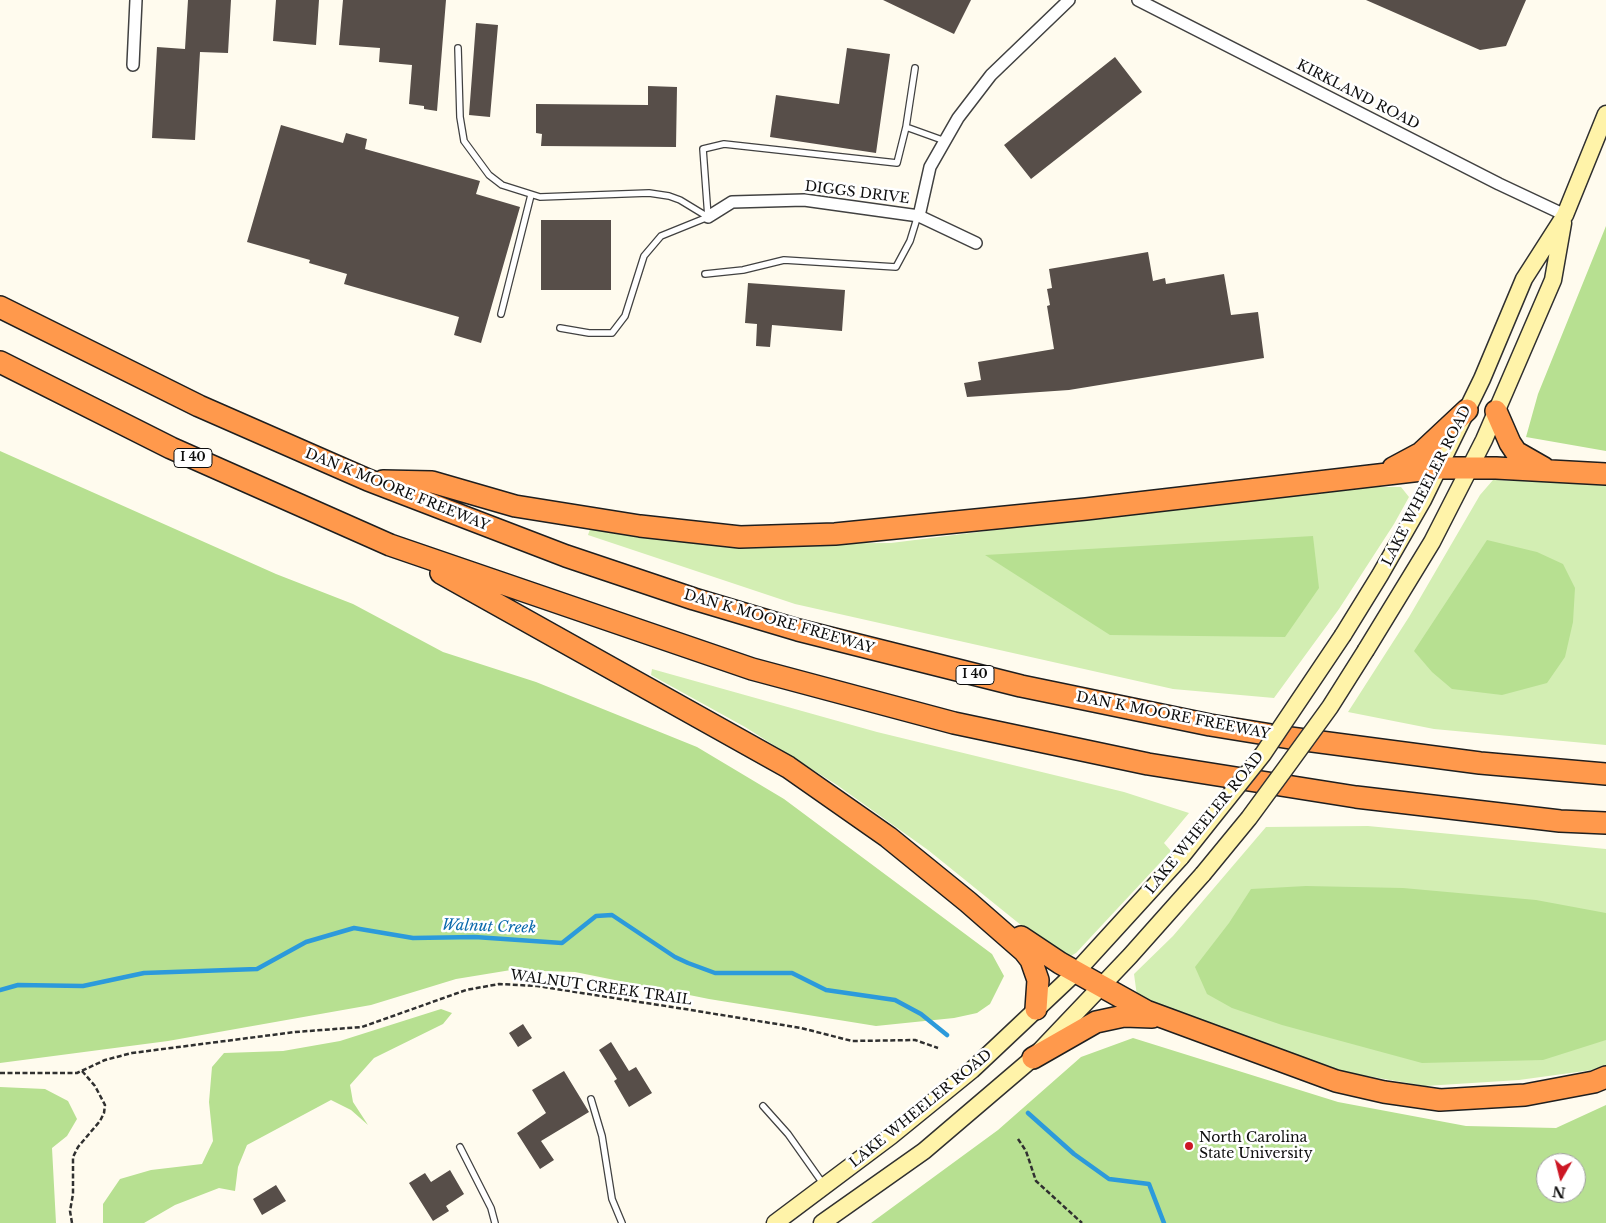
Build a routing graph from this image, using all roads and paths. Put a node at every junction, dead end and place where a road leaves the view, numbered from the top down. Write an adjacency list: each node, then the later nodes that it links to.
1 (136, 0): 5 (street)
2 (1069, 0): 9 (street, DIGGS DRIVE)
3 (1145, 2): 11 (street, KIRKLAND ROAD)
4 (458, 48): 10 (lane)
5 (133, 65)
6 (915, 68): 8 (lane)
7 (1606, 114): 11 (main road, LAKE WHEELER ROAD)
8 (906, 126): 9 (lane); 13 (lane)
9 (945, 141): 12 (street, DIGGS DRIVE)
10 (532, 195): 13 (lane); 17 (lane)
11 (1565, 215): 20 (main road, LAKE WHEELER ROAD); 21 (main road, LAKE WHEELER ROAD)
12 (918, 216): 13 (street, DIGGS DRIVE); 14 (street); 15 (lane)
13 (708, 217): 18 (lane)
14 (976, 243)
15 (705, 274)
16 (0, 307): 27 (highway, DAN K MOORE FREEWAY / I 40)
17 (502, 314)
18 (560, 328)
19 (0, 362): 28 (highway, I 40)
20 (1467, 410): 22 (main road, LAKE WHEELER ROAD); 25 (highway)
21 (1496, 411): 23 (main road, LAKE WHEELER ROAD); 24 (highway)
22 (1439, 468): 23 (highway); 25 (highway); 32 (main road, LAKE WHEELER ROAD, bridge)
23 (1470, 468): 24 (highway); 33 (main road, LAKE WHEELER ROAD, bridge)
24 (1549, 470): 26 (highway)
25 (1384, 473): 27 (highway)
26 (1606, 474)
27 (368, 480): 29 (highway, DAN K MOORE FREEWAY / I 40)
28 (390, 545): 30 (highway, I 40); 31 (highway)
29 (1606, 774)
30 (1606, 824)
31 (968, 902): 32 (highway); 34 (highway)
32 (1076, 972): 33 (highway); 34 (main road, LAKE WHEELER ROAD)
33 (1101, 986): 35 (highway); 37 (main road, LAKE WHEELER ROAD)
34 (1036, 1010): 45 (main road, LAKE WHEELER ROAD)
35 (1165, 1018): 37 (highway); 40 (highway)
36 (938, 1048): 38 (path, WALNUT CREEK TRAIL)
37 (1033, 1058): 50 (main road, LAKE WHEELER ROAD)
38 (82, 1071): 39 (path, WALNUT CREEK TRAIL); 46 (path)
39 (0, 1073)
40 (1606, 1077)
41 (591, 1099): 48 (lane)
42 (763, 1106): 45 (lane)
43 (1018, 1139): 51 (path)
44 (460, 1147): 47 (lane)
45 (826, 1186): 49 (main road, LAKE WHEELER ROAD)
46 (72, 1223)
47 (495, 1223)
48 (622, 1223)
49 (775, 1223)
50 (822, 1223)
51 (1082, 1223)

